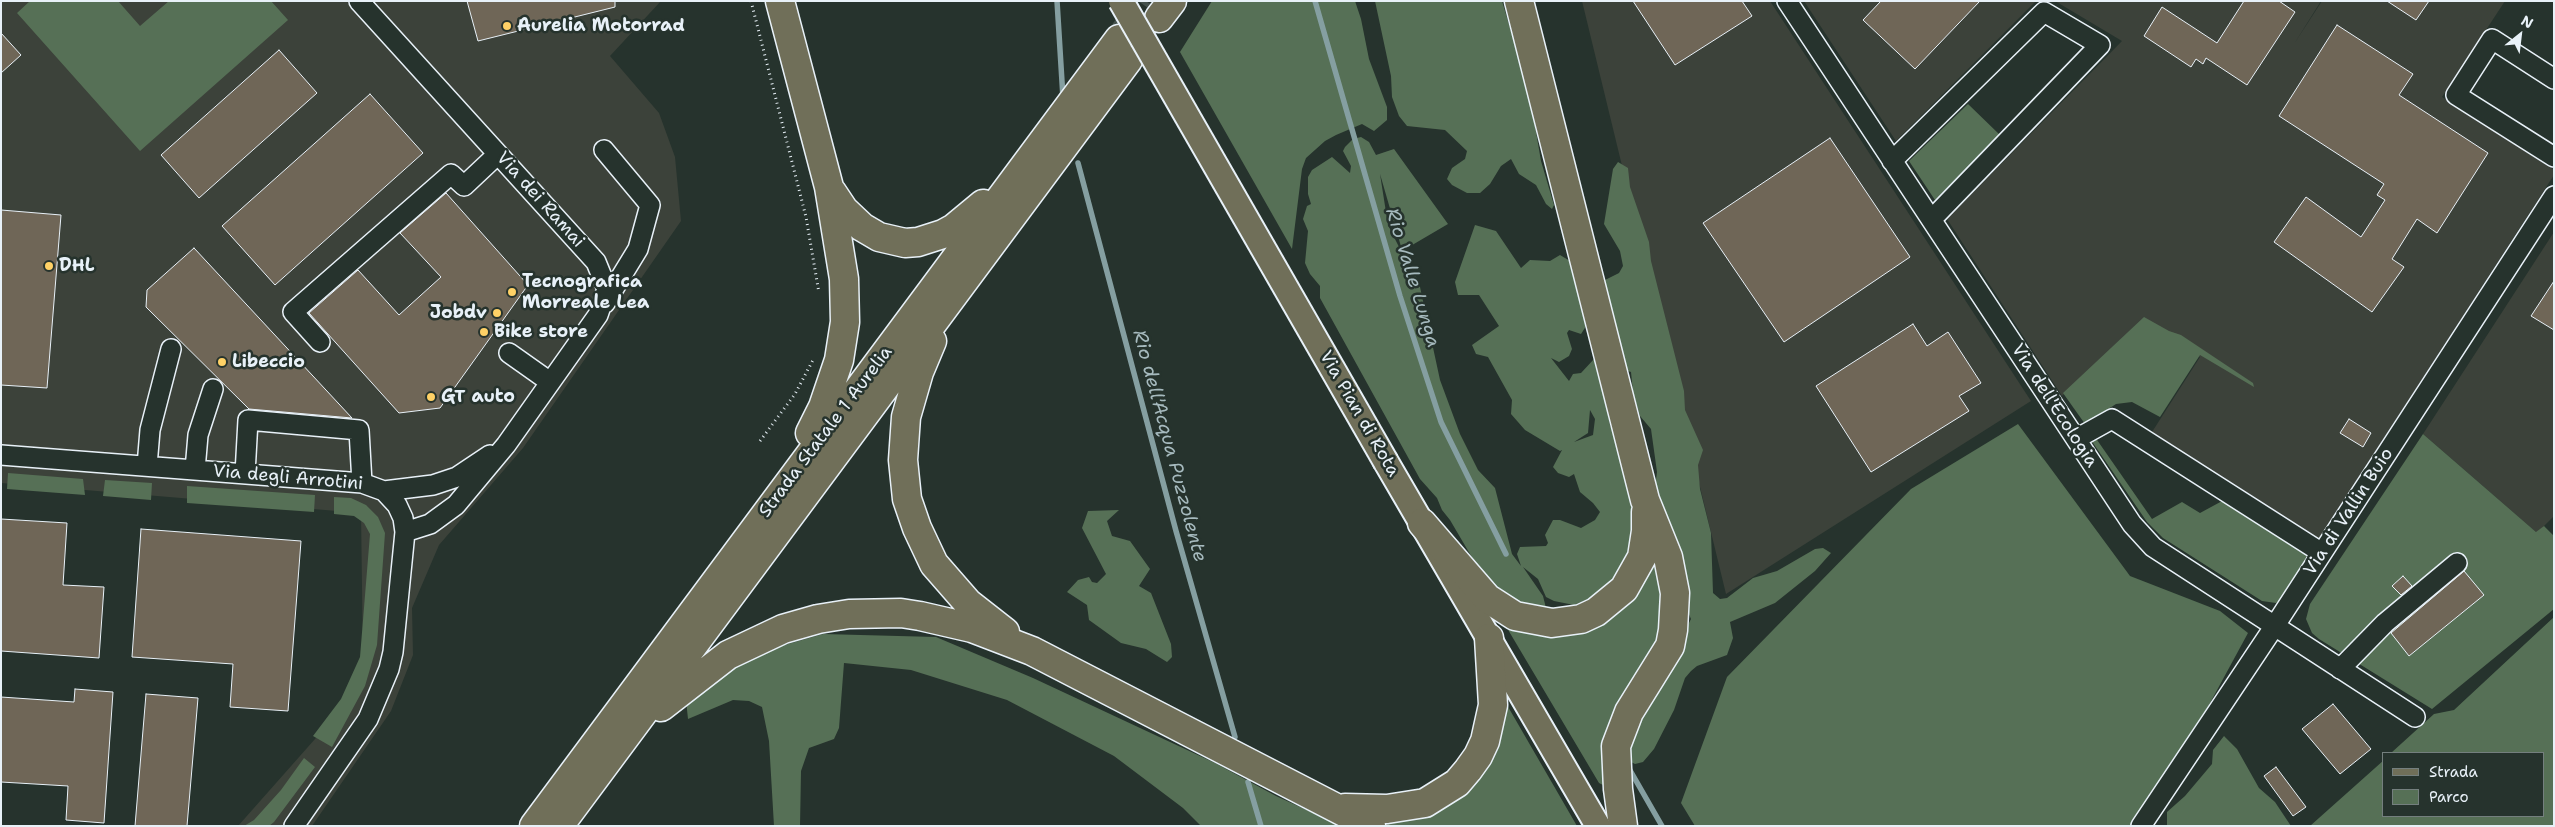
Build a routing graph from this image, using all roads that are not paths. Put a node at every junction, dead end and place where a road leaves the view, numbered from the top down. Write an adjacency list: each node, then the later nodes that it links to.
1 (359, 1): 9 (street, Via dei Ramai)
2 (780, 1): 12 (highway)
3 (1121, 1): 31 (main road, Via Pian di Rota, bridge)
4 (1519, 1): 30 (highway)
5 (1787, 1): 11 (street, Via dell'Ecologia)
6 (2554, 79): 10 (street)
7 (1041, 143): 12 (highway); 15 (highway, Strada Statale 1 Aurelia); 33 (highway, Strada Statale 1 Aurelia)
8 (604, 150): 16 (street)
9 (498, 154): 16 (street, Via dei Ramai); 17 (street)
10 (2554, 158)
11 (1892, 161): 14 (street, Via dell'Ecologia); 14 (street)
12 (829, 187): 33 (highway)
13 (2554, 196): 34 (street, Via di Vallin Buio)
14 (1932, 219): 22 (street, Via dell'Ecologia)
15 (960, 286): 38 (highway); 41 (highway, Strada Statale 1 Aurelia)
16 (598, 315): 20 (street, Via dei Ramai)
17 (320, 342)
18 (171, 349): 25 (street)
19 (509, 353): 20 (street)
20 (550, 382): 23 (street, Via dei Ramai)
21 (213, 389): 26 (street)
22 (2076, 439): 34 (street); 36 (street, Via dell'Ecologia)
23 (506, 444): 29 (street, Via dei Ramai); 32 (street, Via dei Ramai)
24 (1, 455): 25 (street, Via degli Arrotini)
25 (147, 466): 26 (street, Via degli Arrotini)
26 (195, 470): 27 (street, Via degli Arrotini)
27 (245, 474): 28 (street, Via degli Arrotini); 28 (street)
28 (362, 483): 29 (street, Via degli Arrotini)
29 (384, 491): 32 (street, Via degli Arrotini)
30 (1645, 500): 31 (highway); 48 (highway)
31 (1422, 523): 37 (main road, Via Pian di Rota)
32 (405, 532): 43 (street, Via degli Arrotini)
33 (751, 532): 44 (highway, Strada Statale 1 Aurelia)
34 (2322, 553): 36 (street, Via di Vallin Buio)
35 (2457, 563): 39 (street)
36 (2274, 627): 39 (street, Via dell'Ecologia); 49 (street, Via di Vallin Buio)
37 (1489, 638): 42 (highway); 47 (main road, Via Pian di Rota)
38 (1032, 652): 41 (highway); 42 (highway)
39 (2340, 669): 40 (street, Via dell'Ecologia)
40 (2416, 717)
41 (604, 766): 45 (highway, Strada Statale 1 Aurelia)
42 (1335, 807): 46 (highway)
43 (294, 826)
44 (534, 826)
45 (559, 826)
46 (1371, 826)
47 (1598, 826)
48 (1622, 826)
49 (2141, 826)

